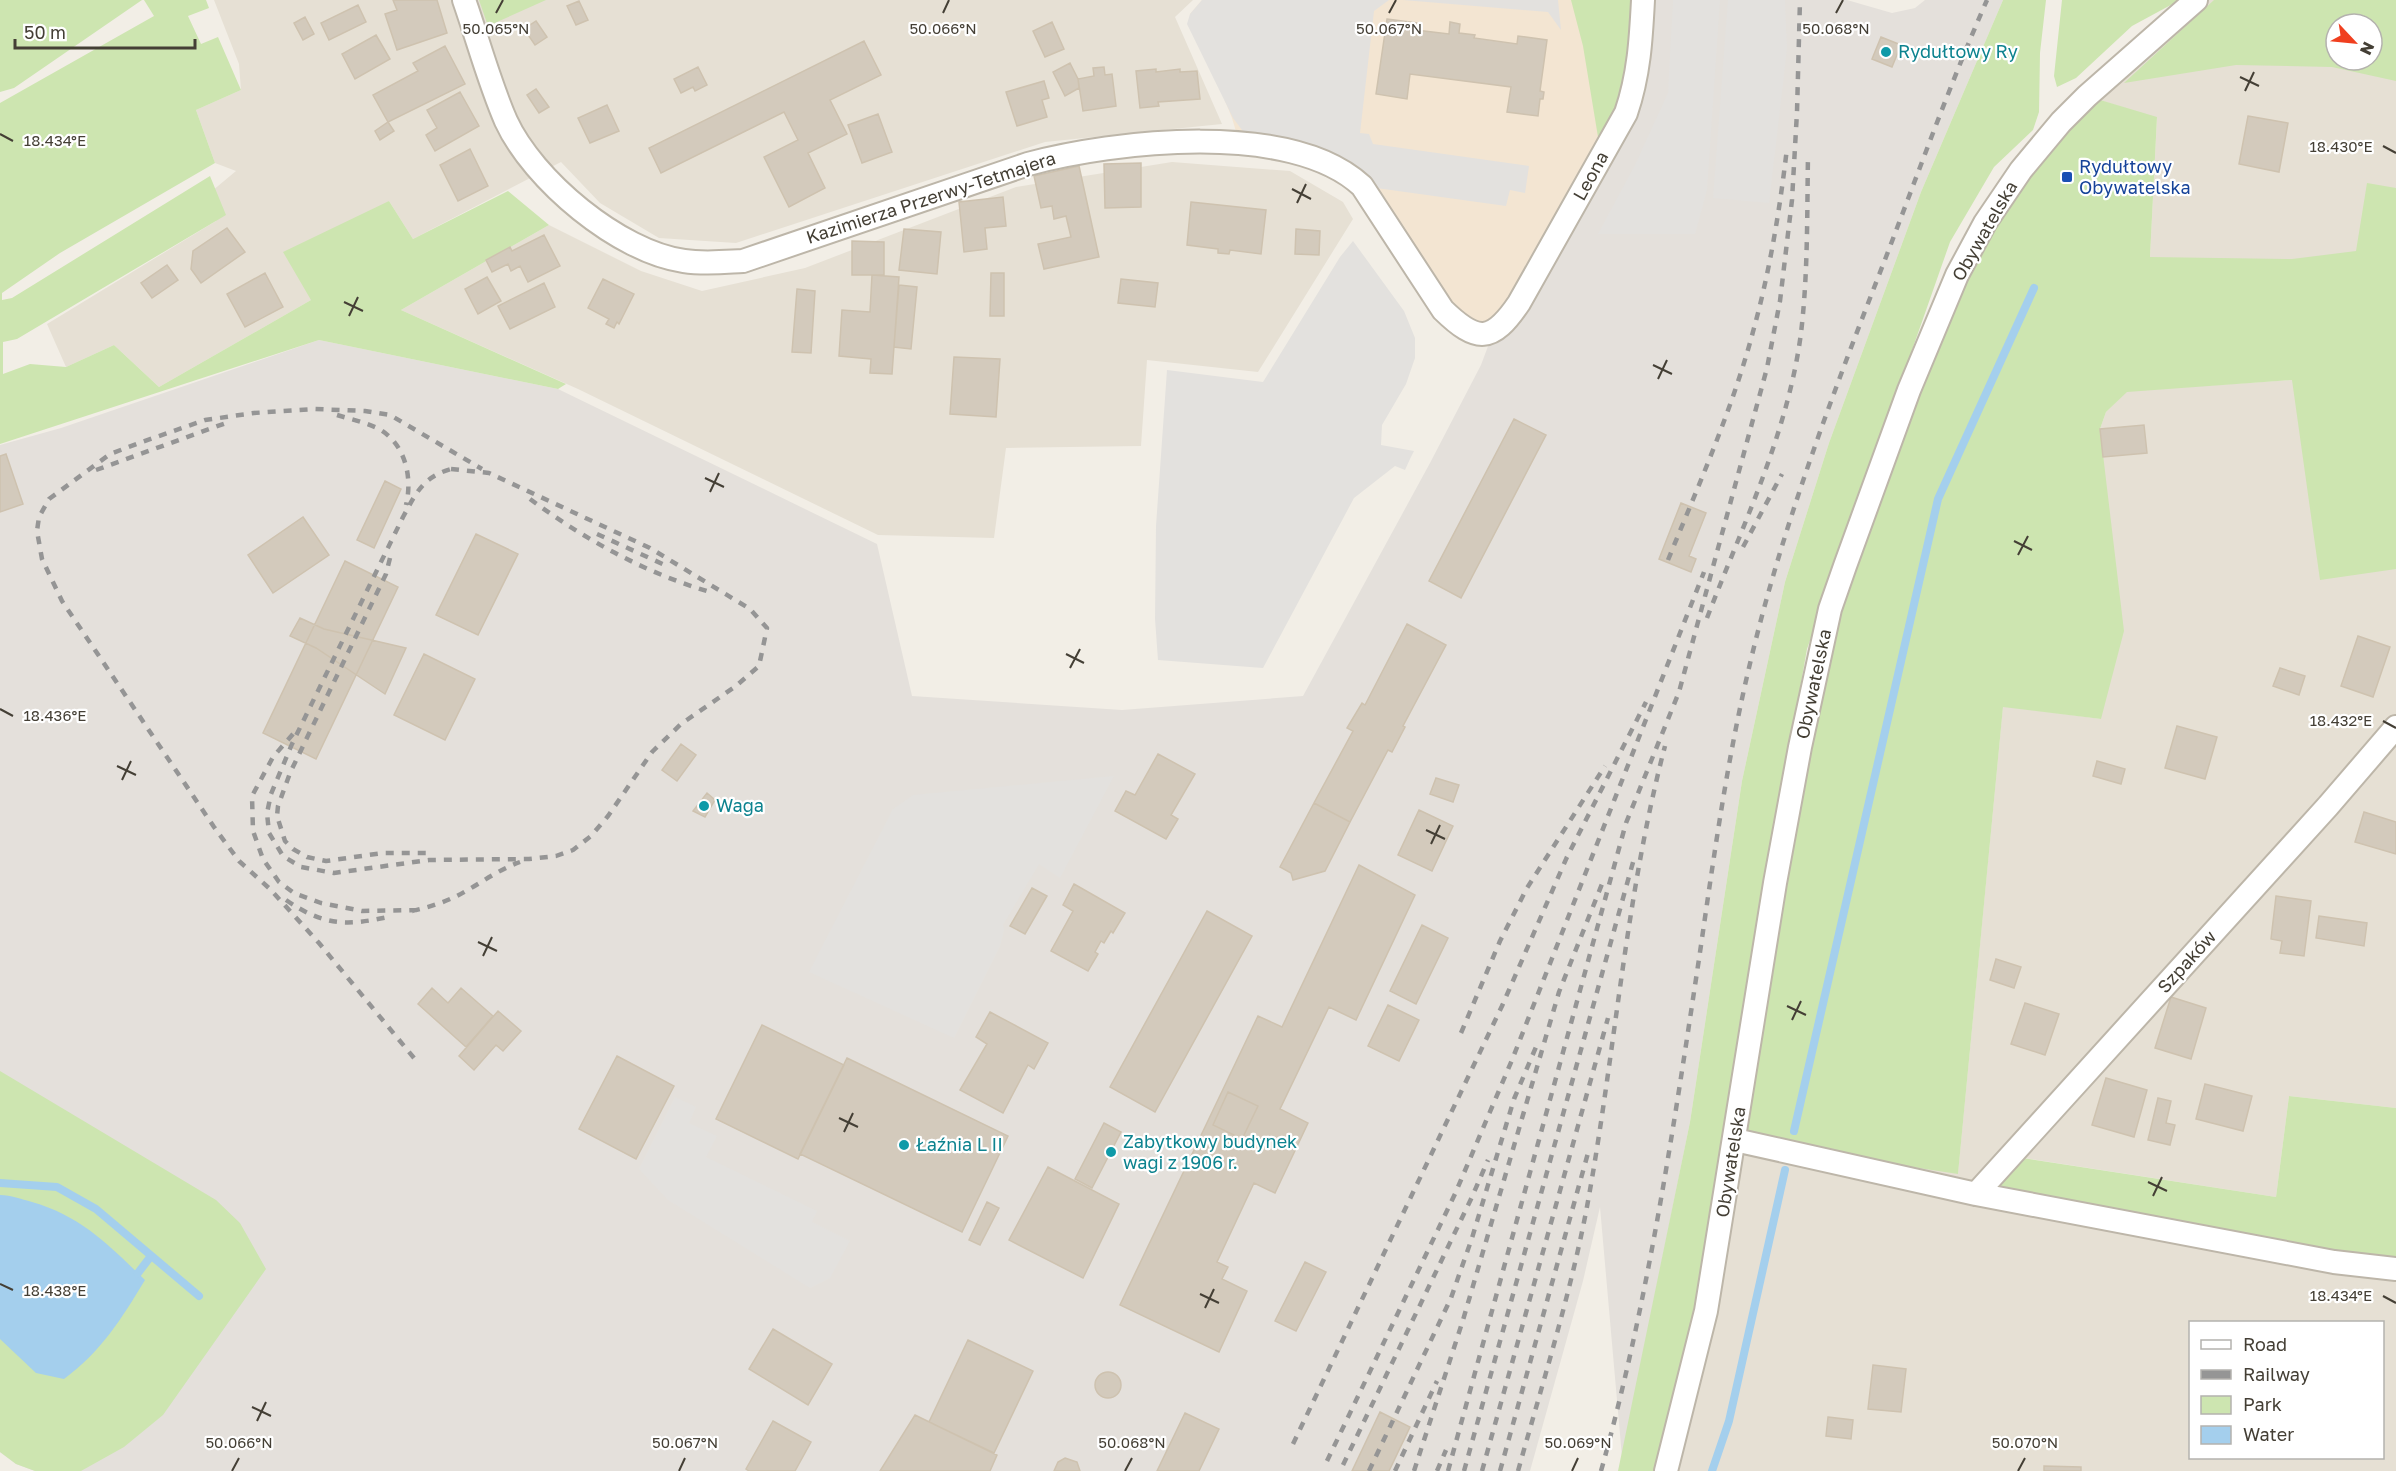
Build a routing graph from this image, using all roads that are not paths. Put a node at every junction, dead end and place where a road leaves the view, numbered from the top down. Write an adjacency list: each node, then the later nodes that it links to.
1 (464, 0): 4 (street, Kazimierza Przerwy-Tetmajera)
2 (1643, 0): 4 (street, Leona)
3 (2196, 0): 6 (street, Obywatelska)
4 (1493, 333)
5 (2396, 727): 7 (street, Szpaków)
6 (1735, 1140): 7 (street); 9 (street, Obywatelska)
7 (1976, 1194): 8 (street)
8 (2395, 1275)
9 (1666, 1471)

